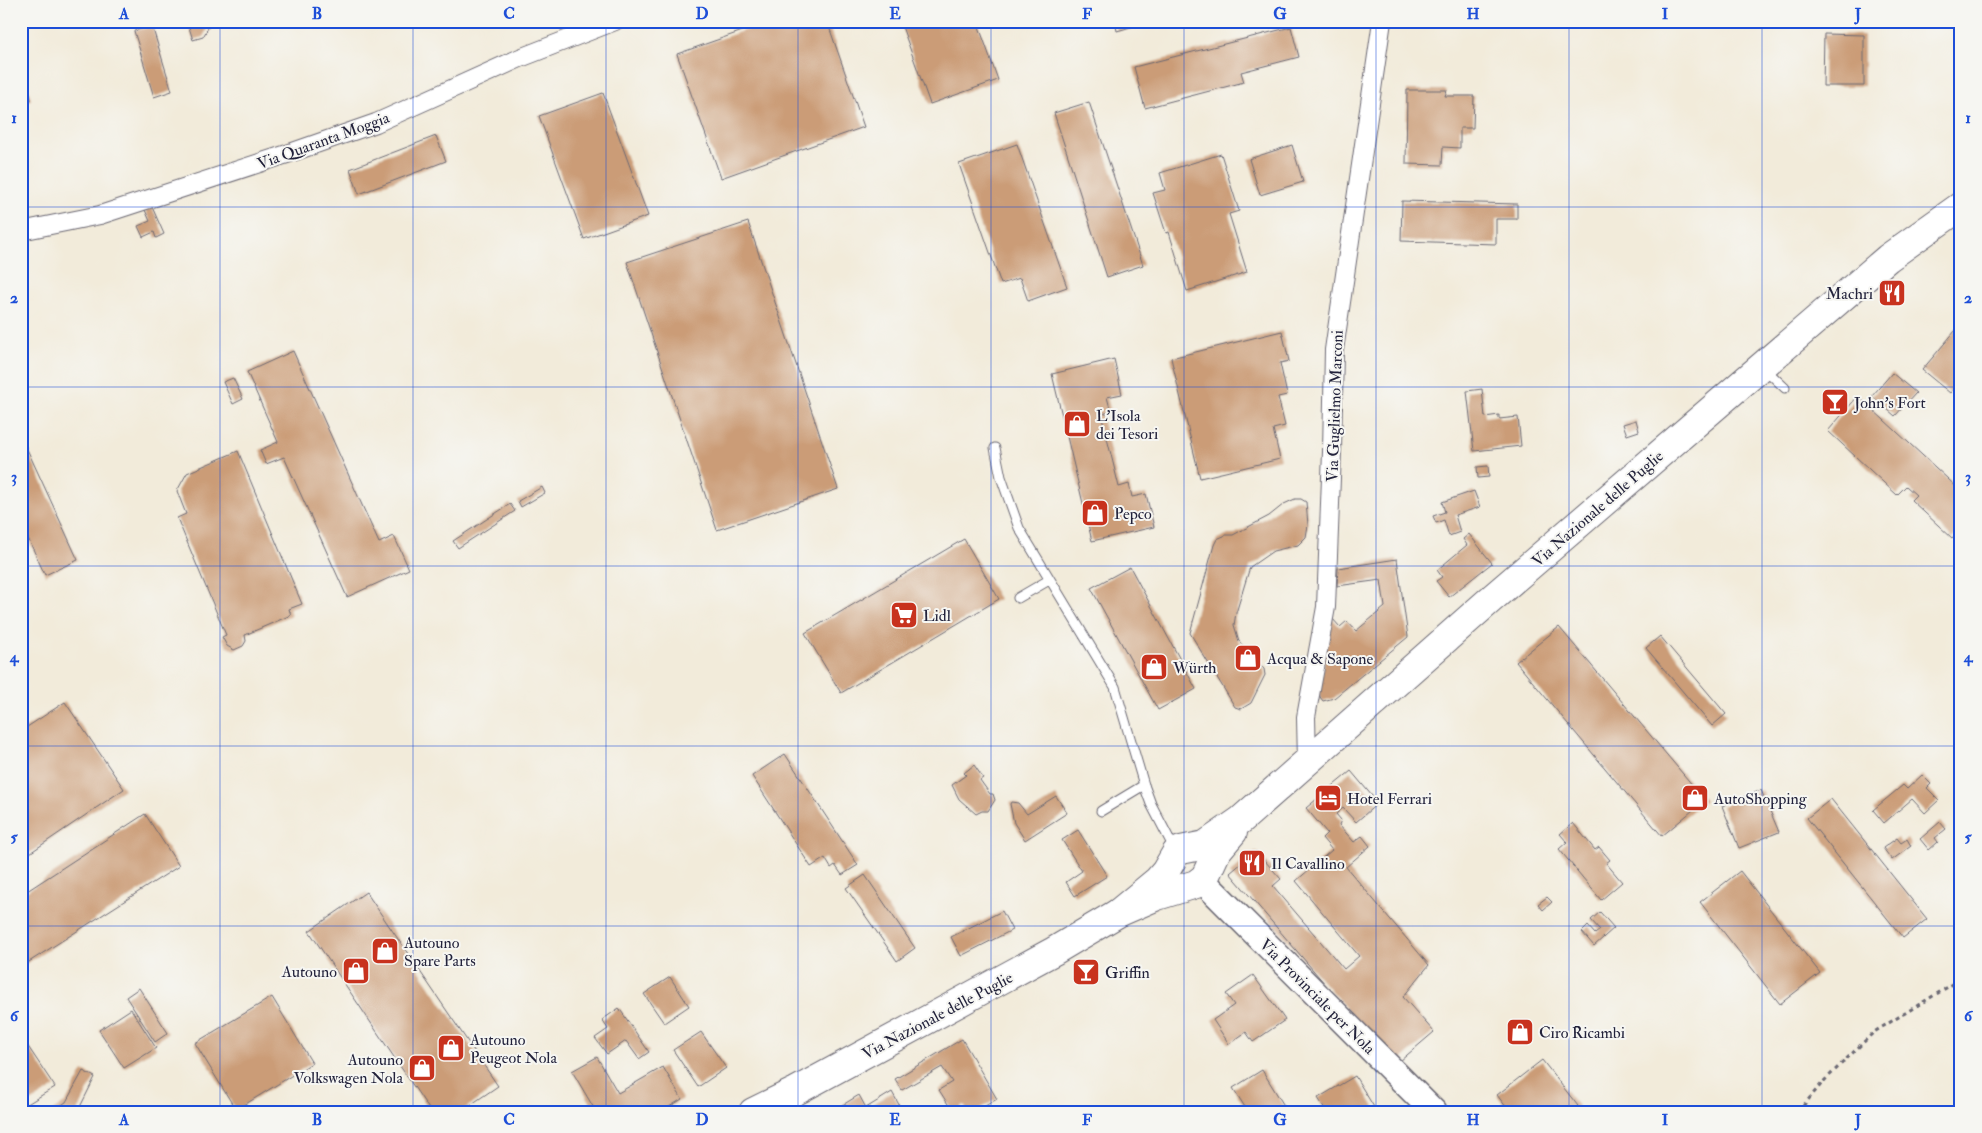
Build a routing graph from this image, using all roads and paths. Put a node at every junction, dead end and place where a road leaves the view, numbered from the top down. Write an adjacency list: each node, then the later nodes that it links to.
1 (615, 21): 4 (street, Via Quaranta Moggia)
2 (1382, 21): 10 (street, Via Guglielmo Marconi)
3 (1961, 206): 5 (main road, Via Nazionale delle Puglie)
4 (21, 231)
5 (1763, 367): 6 (lane); 10 (main road, Via Nazionale delle Puglie)
6 (1785, 388)
7 (995, 448): 8 (lane)
8 (1049, 580): 9 (lane); 11 (lane)
9 (1018, 598)
10 (1307, 762): 13 (main road, Via Nazionale delle Puglie)
11 (1144, 785): 12 (lane); 14 (lane)
12 (1101, 811)
13 (1241, 820): 14 (main road, Via Nazionale delle Puglie); 15 (main road, Via Nazionale delle Puglie)
14 (1178, 854): 15 (main road); 16 (main road, Via Nazionale delle Puglie)
15 (1200, 879): 16 (main road, Via Nazionale delle Puglie); 19 (street, Via Provinciale per Nola)
16 (1118, 913): 18 (main road, Via Nazionale delle Puglie)
17 (1961, 980): 20 (path)
18 (753, 1112)
19 (1434, 1112)
20 (1798, 1112)

